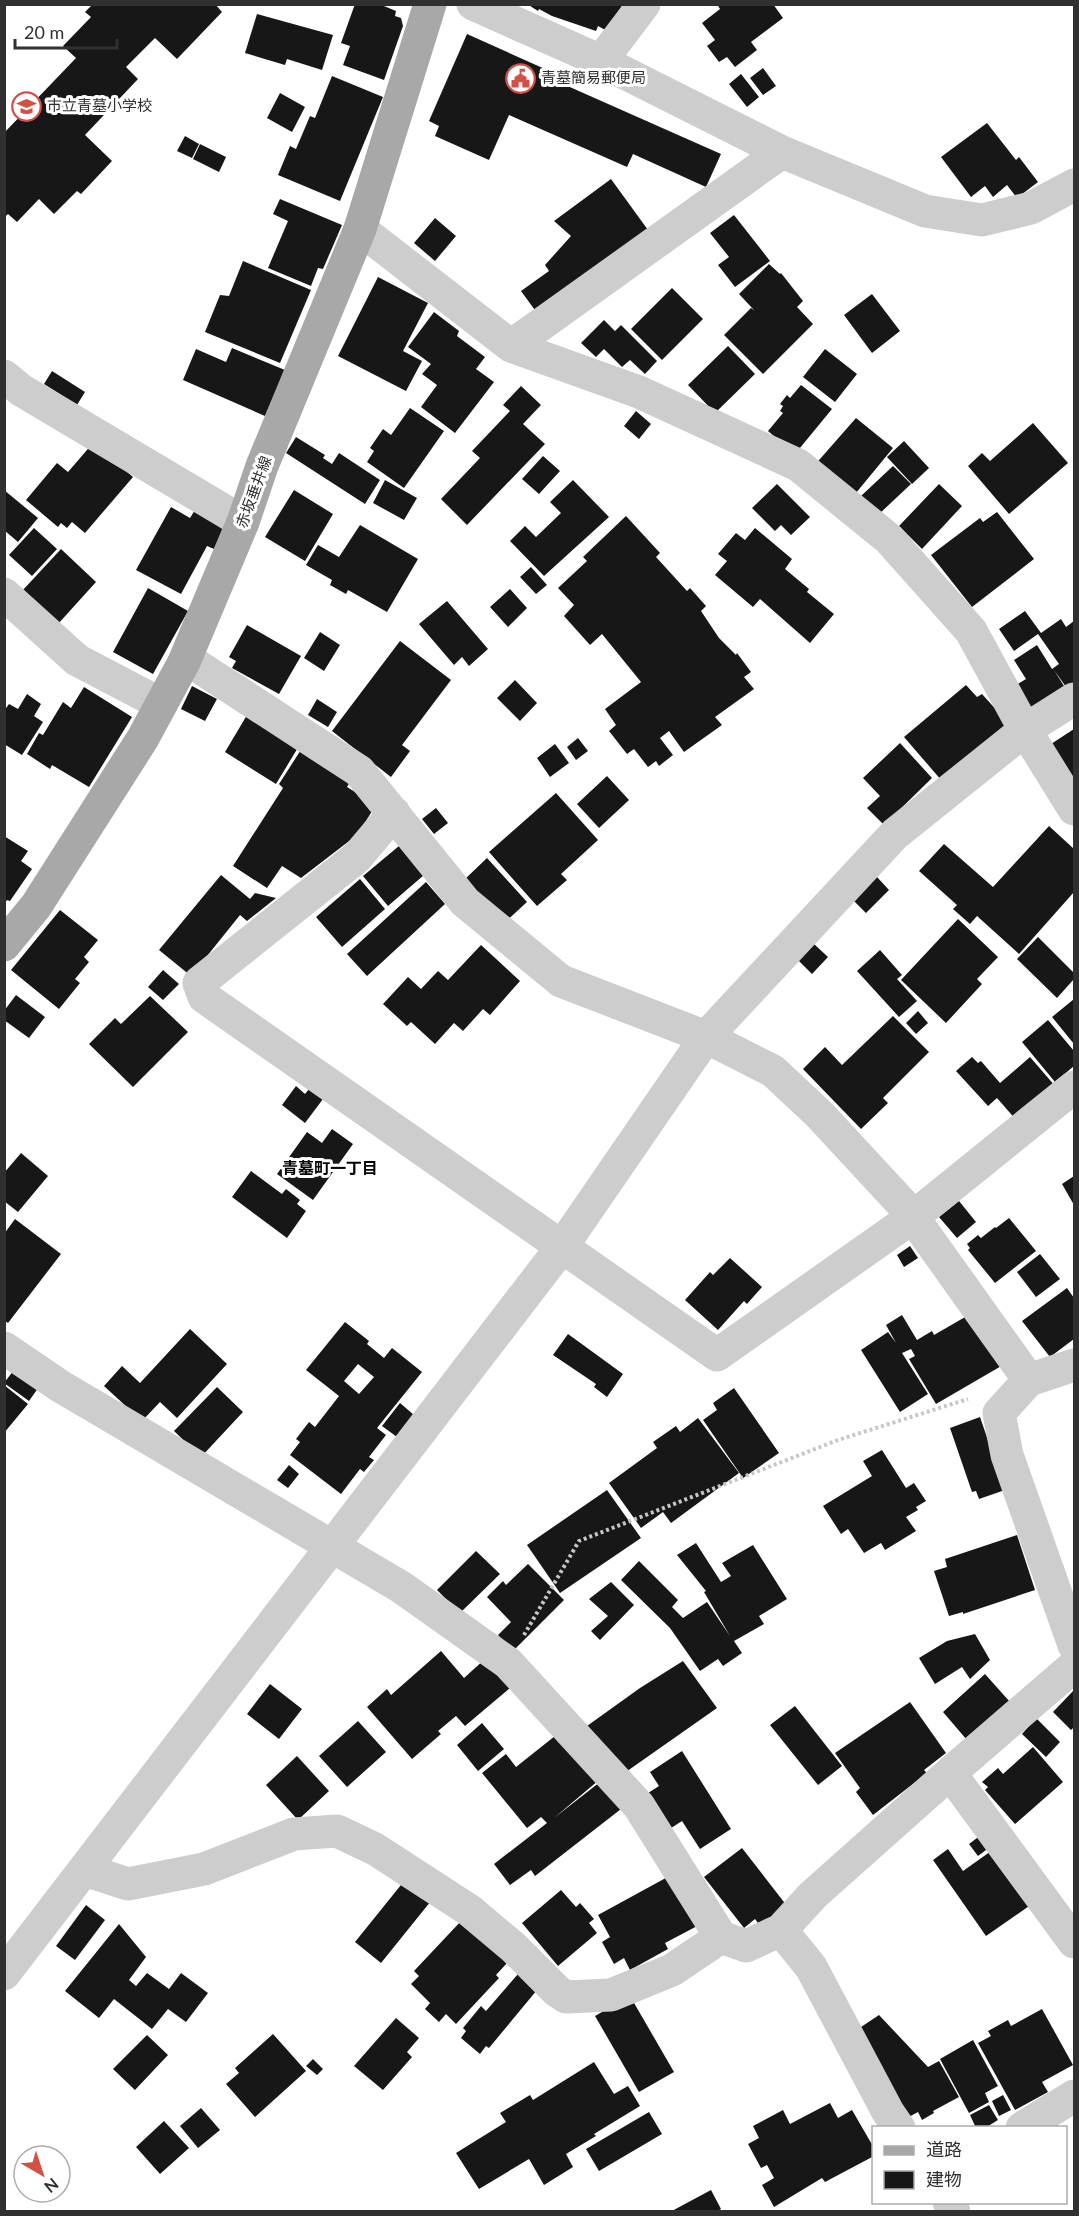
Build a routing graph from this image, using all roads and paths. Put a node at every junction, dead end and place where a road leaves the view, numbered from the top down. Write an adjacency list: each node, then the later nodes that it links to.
1 (430, 4): 7 (main road, 赤坂垂井線)
2 (473, 4): 4 (street)
3 (644, 4): 4 (street)
4 (601, 61): 5 (street)
5 (782, 152): 6 (street); 8 (street)
6 (1074, 185)
7 (360, 229): 8 (street); 10 (main road, 赤坂垂井線)
8 (511, 346): 15 (street)
9 (4, 376): 10 (street)
10 (243, 522): 12 (main road, 赤坂垂井線)
11 (4, 594): 14 (street)
12 (184, 662): 14 (main road, 赤坂垂井線); 17 (street)
13 (1074, 699): 15 (street)
14 (161, 704): 18 (main road, 赤坂垂井線)
15 (1025, 730): 16 (street); 19 (street)
16 (1074, 809)
17 (394, 813): 19 (street); 22 (street)
18 (4, 945)
19 (706, 1037): 21 (street); 22 (street)
20 (1074, 1087): 21 (street)
21 (913, 1217): 22 (street); 25 (street)
22 (561, 1248): 27 (street)
23 (4, 1348): 27 (street)
24 (1074, 1365): 25 (street)
25 (1029, 1380): 28 (street)
26 (973, 1397): 29 (path)
27 (333, 1547): 29 (street); 32 (street)
28 (1074, 1645)
29 (508, 1663): 34 (street)
30 (1074, 1666): 31 (street)
31 (950, 1773): 33 (street); 35 (street)
32 (85, 1870): 34 (street); 36 (street)
33 (781, 1930): 34 (street); 38 (street)
34 (721, 1937)
35 (1074, 1942)
36 (5, 1971)
37 (1074, 2096): 39 (street)
38 (898, 2126)
39 (1024, 2126)

